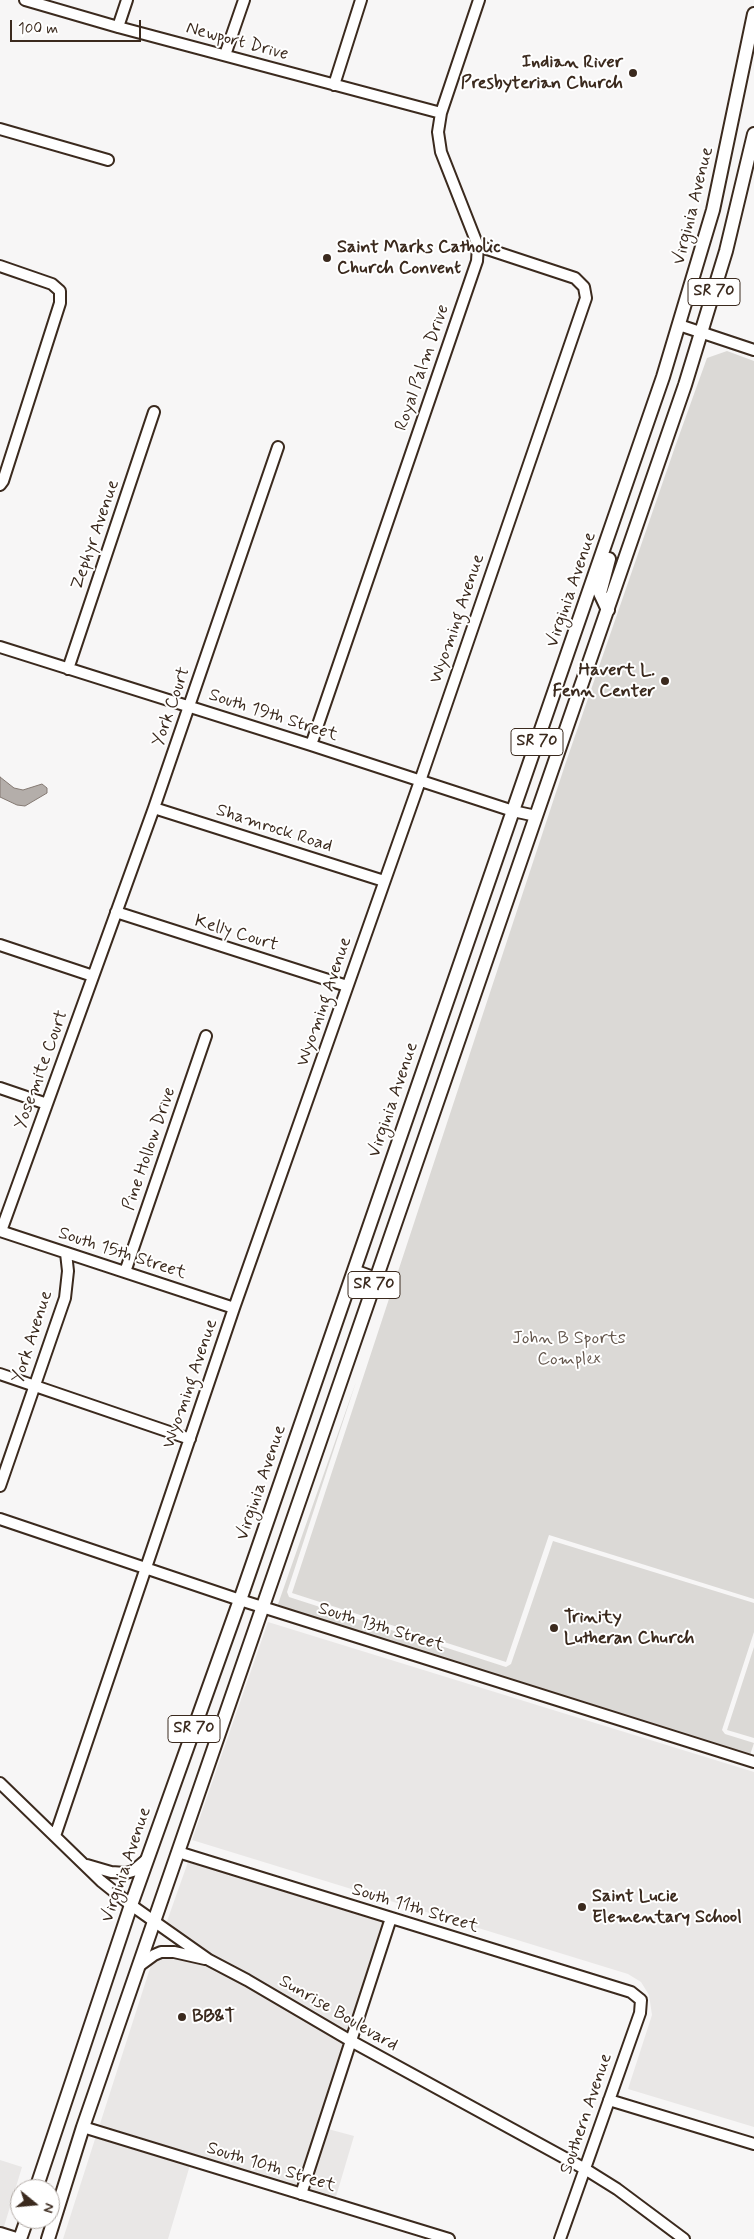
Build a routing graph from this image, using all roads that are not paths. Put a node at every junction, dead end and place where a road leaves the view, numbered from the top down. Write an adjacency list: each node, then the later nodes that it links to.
1 (25, 0): 7 (street, Newport Drive)
2 (127, 0): 7 (street)
3 (244, 0): 8 (street)
4 (361, 0): 9 (street)
5 (479, 0): 10 (street)
6 (754, 14): 16 (main road, Virginia Avenue / SR 70)
7 (118, 27): 8 (street, Newport Drive)
8 (225, 55): 9 (street, Newport Drive)
9 (334, 85): 10 (street, Newport Drive)
10 (441, 113): 14 (street)
11 (0, 129): 13 (street)
12 (754, 134): 17 (main road, SR 70)
13 (108, 160)
14 (478, 246): 27 (street, Royal Palm Drive); 28 (street, Wyoming Avenue)
15 (0, 266): 22 (street)
16 (679, 325): 17 (street); 21 (main road, Virginia Avenue / SR 70)
17 (702, 333): 18 (street); 23 (main road, SR 70)
18 (754, 350)
19 (154, 412): 25 (street, Zephyr Avenue)
20 (278, 447): 26 (street, York Court)
21 (631, 472): 23 (main road); 30 (main road, Virginia Avenue / SR 70)
22 (0, 485)
23 (608, 610): 31 (main road, SR 70)
24 (0, 647): 25 (street, South 19th Street)
25 (68, 669): 26 (street, South 19th Street)
26 (190, 706): 27 (street, South 19th Street); 29 (street, York Court)
27 (311, 745): 28 (street, South 19th Street)
28 (420, 780): 30 (street, South 19th Street); 32 (street, Wyoming Avenue)
29 (154, 808): 32 (street, Shamrock Road); 33 (street, York Court)
30 (513, 811): 31 (street, South 19th Street); 42 (main road, Virginia Avenue / SR 70)
31 (536, 816): 44 (main road, SR 70)
32 (384, 881): 36 (street, Wyoming Avenue)
33 (116, 912): 35 (street, York Court); 36 (street, Kelly Court)
34 (0, 945): 35 (street)
35 (93, 976): 39 (street, Yosemite Court)
36 (347, 986): 45 (street, Wyoming Avenue)
37 (206, 1036): 43 (street, Pine Hollow Drive)
38 (0, 1088): 39 (street)
39 (47, 1104): 40 (street, Yosemite Court)
40 (1, 1231): 41 (street, South 15th Street)
41 (66, 1253): 43 (street, South 15th Street); 47 (street, York Avenue)
42 (354, 1270): 44 (street); 52 (main road, Virginia Avenue / SR 70)
43 (125, 1272): 45 (street, South 15th Street)
44 (376, 1278): 53 (main road, SR 70)
45 (234, 1308): 48 (street, Wyoming Avenue)
46 (0, 1374): 47 (street)
47 (34, 1385): 48 (street); 49 (street, York Avenue)
48 (190, 1439): 51 (street, Wyoming Avenue)
49 (0, 1486)
50 (0, 1518): 51 (street, South 13th Street)
51 (146, 1568): 52 (street, South 13th Street); 56 (street, Wyoming Avenue)
52 (240, 1600): 53 (street, South 13th Street); 58 (main road, Virginia Avenue / SR 70)
53 (262, 1607): 54 (street, South 13th Street); 57 (main road, SR 70)
54 (754, 1760)
55 (0, 1783): 56 (street, Sunrise Boulevard)
56 (55, 1836): 59 (street, Sunrise Boulevard)
57 (178, 1852): 61 (street, South 11th Street); 62 (main road, SR 70)
58 (148, 1859): 59 (street); 60 (main road, Virginia Avenue / SR 70)
59 (84, 1864): 60 (street, Sunrise Boulevard)
60 (131, 1905): 62 (street, Sunrise Boulevard); 71 (main road, Virginia Avenue / SR 70)
61 (391, 1918): 65 (street, South 11th Street); 66 (street)
62 (154, 1920): 63 (street, Sunrise Boulevard); 64 (main road, SR 70)
63 (209, 1960): 64 (street); 66 (street, Sunrise Boulevard)
64 (139, 1966): 68 (main road, SR 70)
65 (641, 2000): 67 (street, Southern Avenue)
66 (351, 2041): 70 (street, Sunrise Boulevard); 72 (street)
67 (609, 2100): 69 (street); 70 (street, Southern Avenue)
68 (84, 2127): 72 (street, South 10th Street); 75 (main road, SR 70)
69 (754, 2144)
70 (585, 2169): 77 (street, Southern Avenue); 78 (street, Sunrise Boulevard)
71 (39, 2179)
72 (301, 2194): 76 (street, South 10th Street)
73 (0, 2234): 74 (main road)
74 (16, 2239)
75 (48, 2239)
76 (449, 2239)
77 (560, 2239)
78 (684, 2239)

